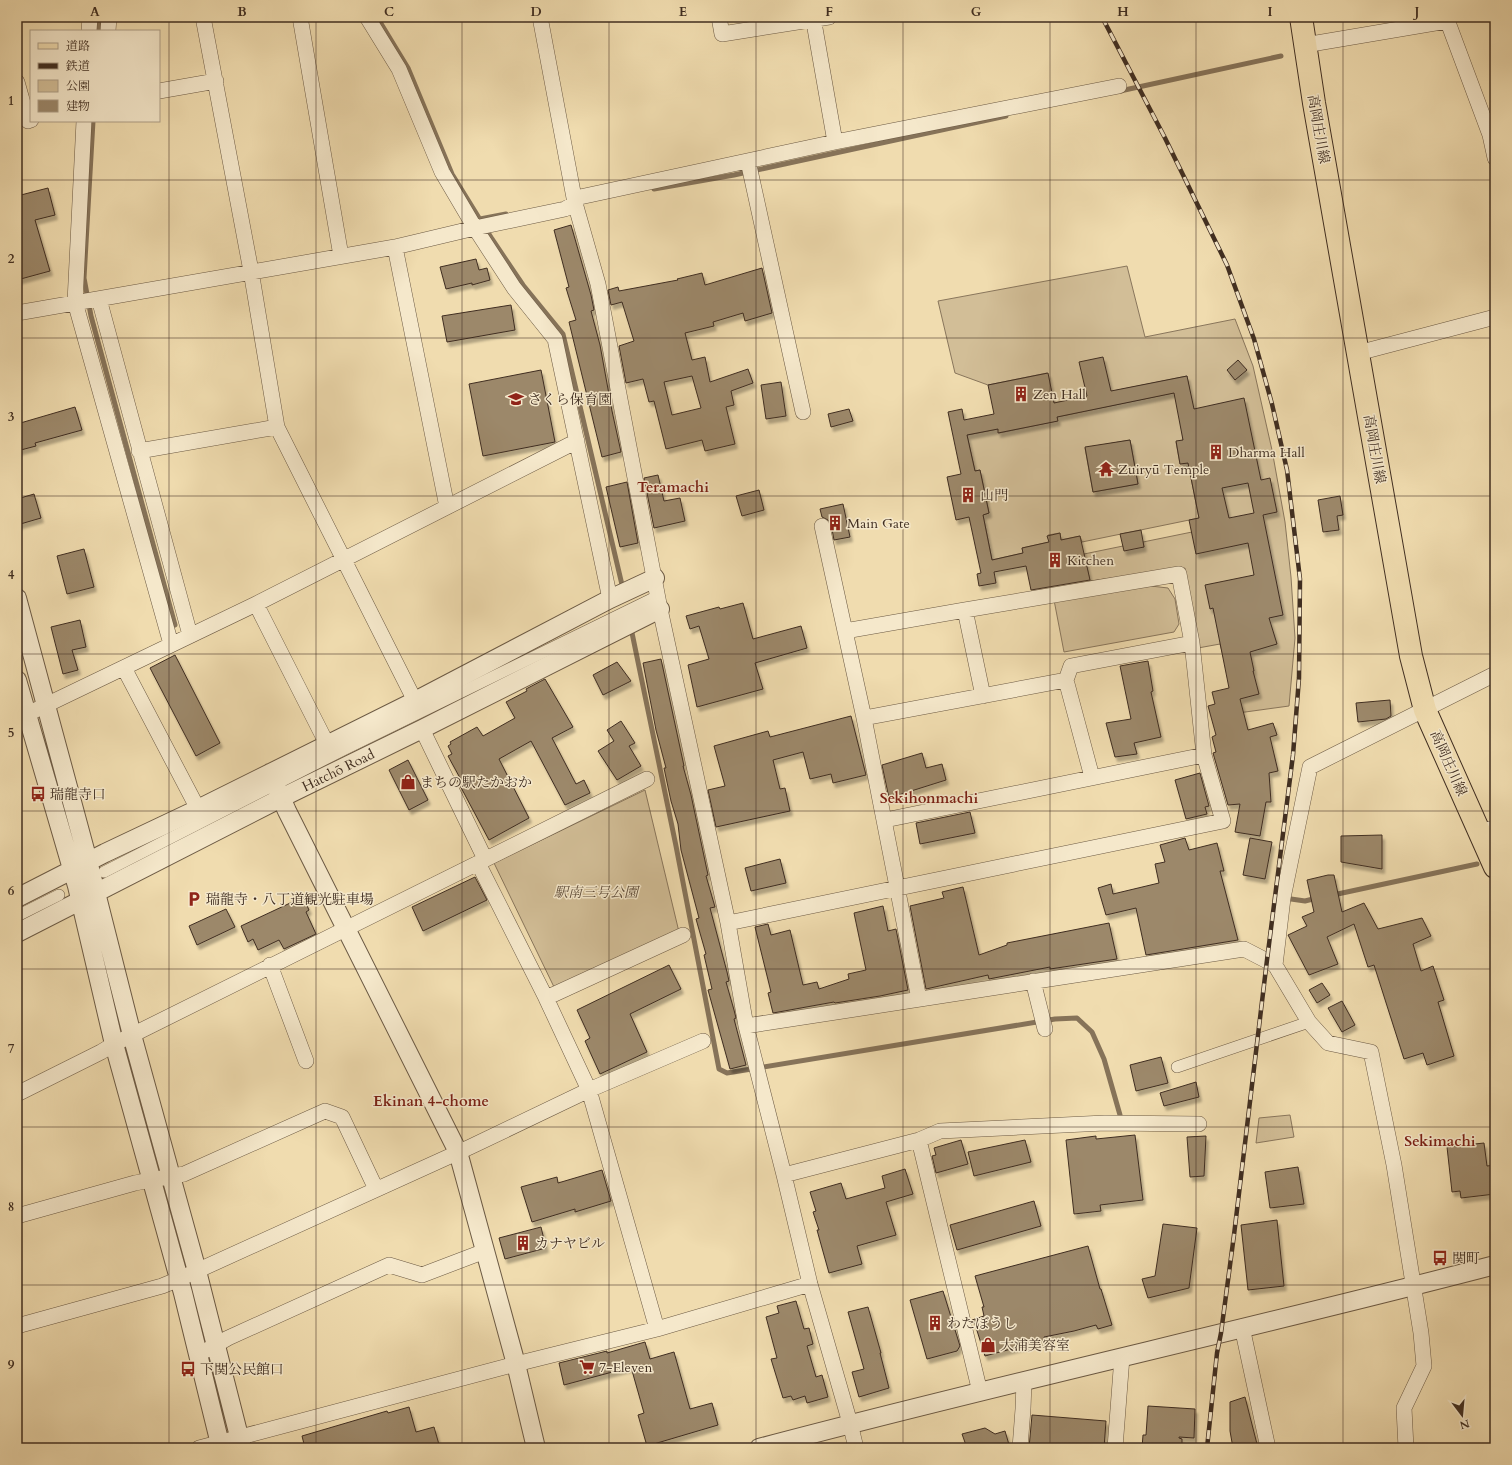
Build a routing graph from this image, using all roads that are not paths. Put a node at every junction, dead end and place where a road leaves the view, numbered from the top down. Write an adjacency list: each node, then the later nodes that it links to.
1 (90, 17): 12 (street)
2 (109, 17): 13 (street)
3 (203, 17): 15 (street)
4 (300, 17): 27 (street)
5 (367, 17): 25 (street)
6 (540, 17): 24 (street)
7 (719, 17): 10 (street)
8 (829, 17): 10 (street)
9 (1301, 17): 14 (main road, 高岡庄川線)
10 (813, 18): 21 (street)
11 (1446, 19): 14 (street); 22 (street)
12 (89, 30)
13 (108, 30)
14 (1305, 45): 33 (main road, 高岡庄川線)
15 (216, 81): 18 (street); 28 (street)
16 (17, 82): 19 (street)
17 (1119, 86): 21 (street)
18 (160, 91)
19 (30, 120)
20 (84, 122): 30 (street)
21 (835, 142): 23 (street)
22 (1495, 158)
23 (748, 161): 24 (street); 34 (street)
24 (575, 203): 25 (street); 41 (street)
25 (475, 228): 26 (street); 36 (street)
26 (395, 247): 27 (street); 38 (street)
27 (341, 256): 28 (street)
28 (251, 271): 29 (street); 35 (street)
29 (99, 299): 30 (street); 37 (street)
30 (76, 302): 31 (street); 50 (street)
31 (17, 313)
32 (1495, 317): 33 (street)
33 (1358, 353): 58 (main road, 高岡庄川線)
34 (803, 412)
35 (277, 427): 37 (street); 40 (street)
36 (577, 441): 38 (street); 43 (street)
37 (139, 452): 48 (street)
38 (447, 507): 40 (street)
39 (822, 526): 47 (street)
40 (345, 560): 45 (street); 56 (street)
41 (655, 578): 43 (street, Hatchō Road); 44 (street)
42 (17, 598): 57 (street)
43 (610, 599): 56 (street, Hatchō Road)
44 (659, 603): 61 (street, Hatchō Road); 75 (street); 82 (street)
45 (256, 604): 48 (street); 62 (street)
46 (965, 610): 47 (street); 49 (street); 55 (street)
47 (845, 631): 60 (street)
48 (190, 635): 50 (street)
49 (1192, 643): 54 (street); 63 (street)
50 (171, 644): 51 (street)
51 (124, 668): 57 (street); 68 (street)
52 (1495, 674): 58 (street)
53 (17, 680): 59 (street)
54 (1066, 680): 55 (street); 65 (street)
55 (983, 696): 60 (street)
56 (415, 701): 62 (street, Hatchō Road)
57 (46, 705): 59 (street); 71 (street)
58 (1425, 710): 70 (main road, 高岡庄川線); 87 (street)
59 (22, 717): 74 (street)
60 (864, 718): 69 (street)
61 (422, 729): 67 (street, Hatchō Road); 72 (street)
62 (327, 744): 64 (street, Hatchō Road)
63 (1204, 754): 65 (street); 76 (street)
64 (270, 773): 67 (street); 68 (street, Hatchō Road)
65 (1092, 778): 69 (street)
66 (647, 779): 72 (street)
67 (281, 798): 77 (street, Hatchō Road); 83 (street)
68 (198, 809): 71 (street, Hatchō Road)
69 (885, 820): 76 (street)
70 (1487, 830): 73 (main road, 高岡庄川線)
71 (88, 861): 74 (street, Hatchō Road); 77 (street)
72 (481, 861): 83 (street); 89 (street)
73 (1495, 867)
74 (72, 870): 79 (street, Hatchō Road); 80 (street)
75 (104, 872)
76 (898, 888): 82 (street); 90 (street)
77 (97, 893): 80 (street, Hatchō Road); 94 (street)
78 (59, 895): 81 (street)
79 (17, 898)
80 (80, 901): 84 (street, Hatchō Road); 96 (street)
81 (17, 916)
82 (728, 923): 92 (street)
83 (346, 928): 86 (street); 103 (street)
84 (17, 933)
85 (683, 935): 89 (street)
86 (270, 965): 94 (street); 97 (street)
87 (1275, 965): 88 (street); 91 (street)
88 (1033, 981): 90 (street); 93 (street)
89 (546, 998): 99 (street)
90 (919, 999): 92 (street)
91 (1309, 1022): 98 (street); 114 (street)
92 (746, 1026): 105 (street)
93 (1045, 1029)
94 (132, 1035): 96 (street); 104 (street)
95 (703, 1041): 99 (street)
96 (114, 1044): 100 (street); 106 (street)
97 (306, 1060)
98 (1177, 1067)
99 (589, 1090): 103 (street); 117 (street)
100 (17, 1094)
101 (1199, 1124): 102 (street)
102 (919, 1140): 105 (street); 123 (street)
103 (458, 1152): 107 (street); 109 (street)
104 (170, 1175): 106 (street); 107 (street); 111 (street)
105 (784, 1175): 113 (street)
106 (151, 1180): 108 (street); 112 (street)
107 (376, 1189): 111 (street)
108 (17, 1216)
109 (485, 1250): 118 (street); 121 (street)
110 (1495, 1265): 114 (street)
111 (197, 1271): 112 (street); 118 (street)
112 (179, 1279): 115 (street); 119 (street)
113 (810, 1284): 117 (street); 124 (street)
114 (1413, 1286): 116 (street); 134 (street)
115 (17, 1326)
116 (1242, 1328): 120 (street); 133 (street)
117 (656, 1329): 121 (street)
118 (216, 1345): 119 (street); 125 (street)
119 (198, 1355): 126 (street)
120 (1122, 1357): 122 (street); 132 (street)
121 (516, 1364): 125 (street); 128 (street)
122 (1024, 1382): 123 (street); 131 (street)
123 (980, 1392): 124 (street)
124 (850, 1424): 129 (street); 130 (street)
125 (241, 1443): 126 (street)
126 (220, 1445): 127 (street)
127 (199, 1448)
128 (536, 1448)
129 (759, 1448)
130 (856, 1448)
131 (1020, 1448)
132 (1115, 1448)
133 (1268, 1448)
134 (1406, 1448)

